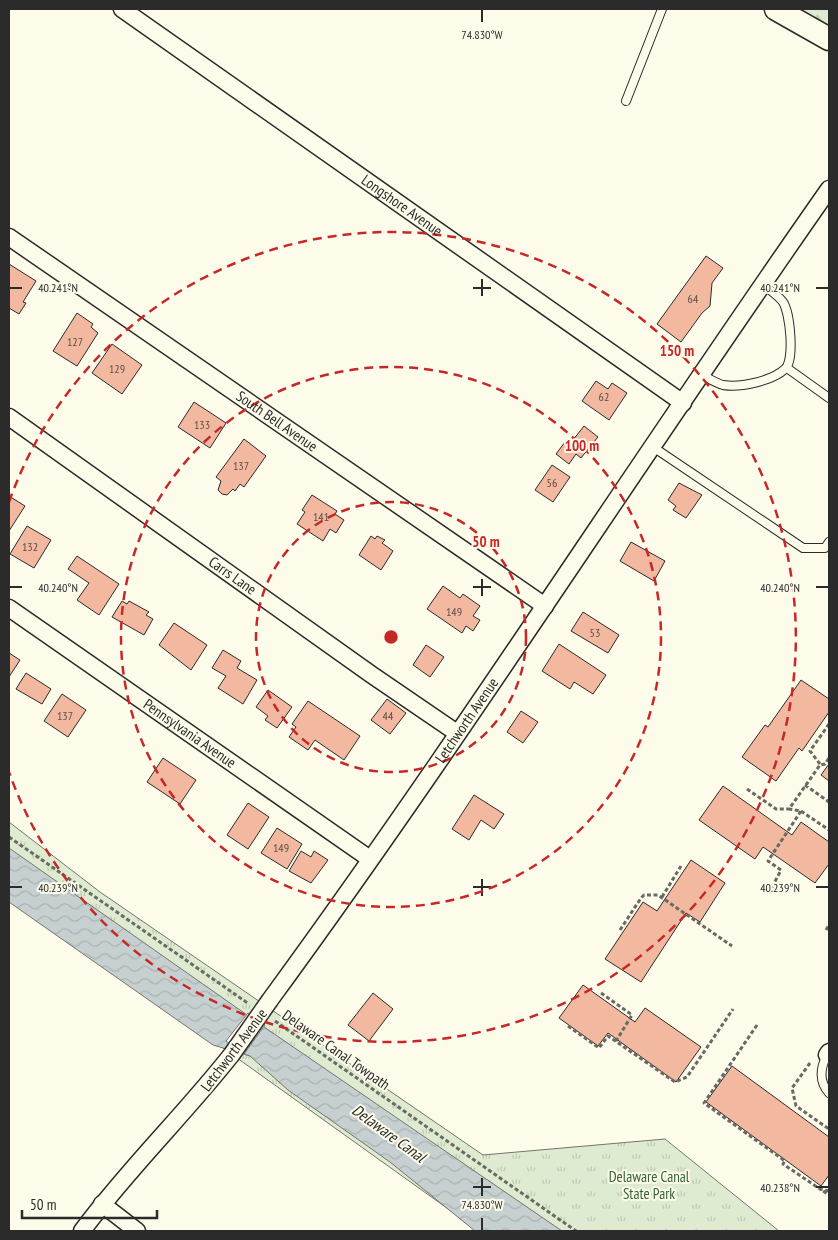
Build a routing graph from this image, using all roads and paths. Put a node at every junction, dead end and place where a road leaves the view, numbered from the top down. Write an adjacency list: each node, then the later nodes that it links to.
1 (122, 9): 12 (street, Longshore Avenue)
2 (662, 9): 5 (lane)
3 (776, 9): 4 (main road)
4 (829, 39)
5 (626, 101)
6 (829, 189): 8 (street, Letchworth Avenue)
7 (9, 237): 16 (street, South Bell Avenue)
8 (762, 284): 9 (lane); 10 (street, Letchworth Avenue)
9 (787, 368): 10 (lane); 11 (lane)
10 (702, 376): 12 (street, Letchworth Avenue)
11 (829, 398)
12 (684, 403): 14 (street, Letchworth Avenue)
13 (9, 418): 19 (street, Carrs Lane)
14 (653, 447): 15 (lane); 16 (street, Letchworth Avenue)
15 (829, 542)
16 (545, 606): 19 (street, Letchworth Avenue)
17 (9, 608): 29 (street, Pennsylvania Avenue)
18 (829, 724): 21 (path)
19 (457, 733): 29 (street, Letchworth Avenue)
20 (829, 758): 21 (path)
21 (821, 765): 22 (path)
22 (805, 785): 24 (path); 25 (path)
23 (747, 789): 25 (path)
24 (829, 802)
25 (788, 809): 26 (path)
26 (801, 811): 27 (path); 31 (path)
27 (829, 830)
28 (9, 837): 38 (path)
29 (370, 858): 49 (street, Letchworth Avenue, bridge)
30 (681, 866): 32 (path)
31 (769, 893)
32 (662, 897): 34 (path); 36 (path)
33 (829, 925): 35 (path)
34 (620, 930)
35 (826, 930)
36 (732, 946)
37 (601, 993): 43 (path)
38 (252, 1006)
39 (733, 1009): 43 (path)
40 (269, 1017): 52 (path, Delaware Canal Towpath)
41 (757, 1025): 48 (path)
42 (568, 1026): 43 (path)
43 (616, 1042)
44 (828, 1054): 46 (lane)
45 (811, 1062): 47 (path)
46 (829, 1093)
47 (829, 1129)
48 (829, 1193)
49 (102, 1204): 50 (street, Letchworth Avenue); 51 (street)
50 (82, 1231)
51 (137, 1231)
52 (576, 1231)

